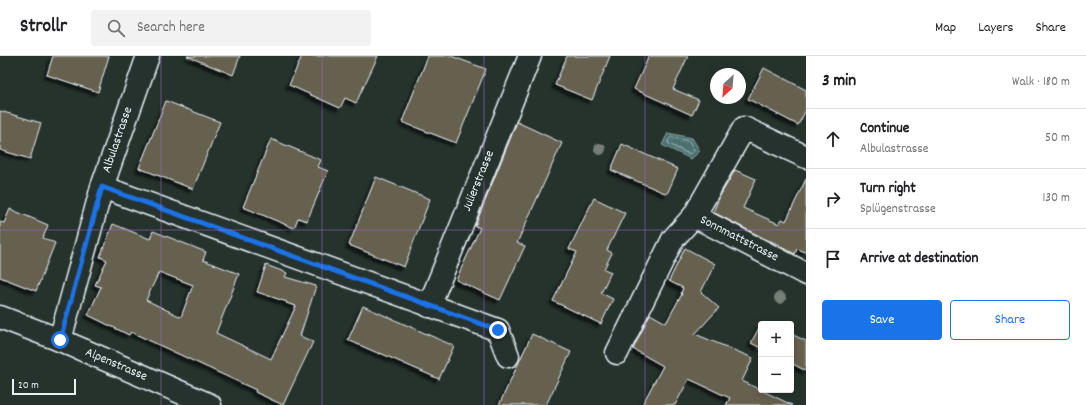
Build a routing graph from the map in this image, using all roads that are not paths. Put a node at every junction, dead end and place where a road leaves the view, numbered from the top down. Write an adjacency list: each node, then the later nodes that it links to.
1 (148, 56): 4 (street, Albulastrasse)
2 (530, 56): 7 (street, Julierstrasse)
3 (806, 158): 5 (street, Sonnmattstrasse)
4 (102, 187): 7 (street); 9 (street, Albulastrasse)
5 (694, 216): 6 (street, Sonnmattstrasse); 10 (street)
6 (806, 274)
7 (429, 306): 11 (street)
8 (0, 317): 9 (street, Alpenstrasse)
9 (60, 340): 12 (street, Alpenstrasse)
10 (617, 353)
11 (508, 356)
12 (210, 405)

